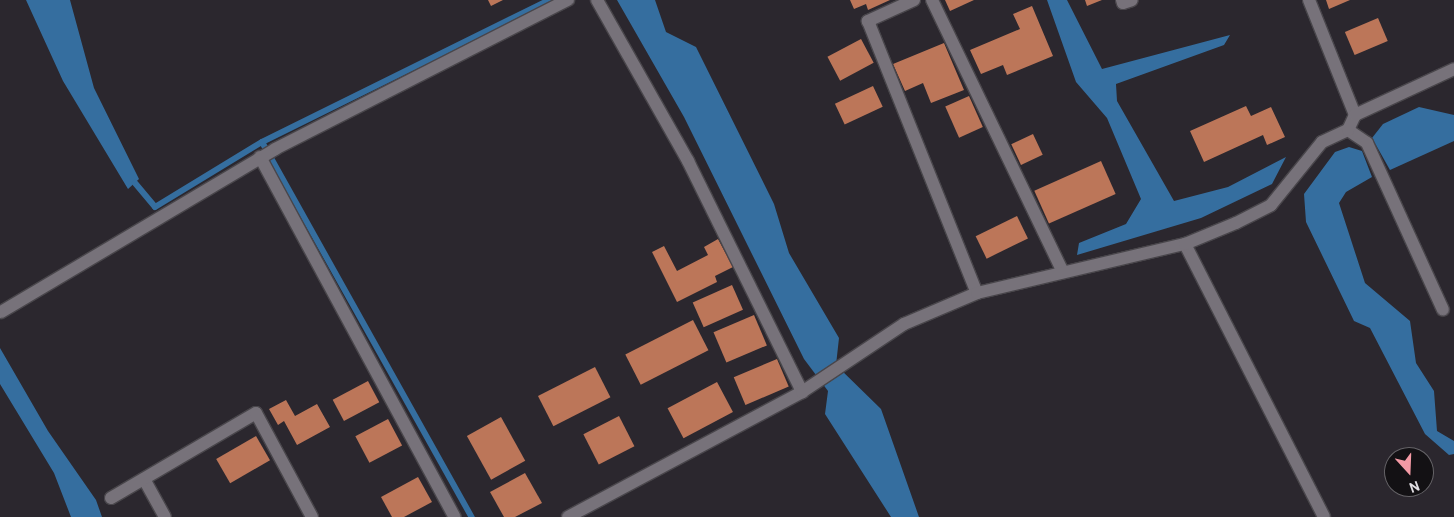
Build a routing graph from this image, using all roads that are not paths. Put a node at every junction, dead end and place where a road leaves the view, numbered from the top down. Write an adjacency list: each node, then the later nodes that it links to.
1 (568, 0): 11 (street)
2 (596, 0): 17 (street)
3 (914, 0): 14 (street)
4 (932, 0): 13 (street)
5 (1122, 0): 6 (street)
6 (1132, 0)
7 (1309, 0): 9 (street)
8 (1454, 69): 9 (street)
9 (1355, 115): 10 (street)
10 (1348, 130): 12 (street); 15 (street)
11 (260, 157): 16 (street); 22 (street)
12 (1185, 244): 13 (street); 24 (street)
13 (1062, 272): 14 (street)
14 (977, 293): 17 (street)
15 (1443, 310)
16 (1, 312)
17 (802, 392): 23 (street)
18 (144, 479): 19 (street); 20 (street); 21 (street)
19 (111, 498)
20 (165, 517)
21 (312, 517)
22 (455, 517)
23 (568, 517)
24 (1324, 517)

